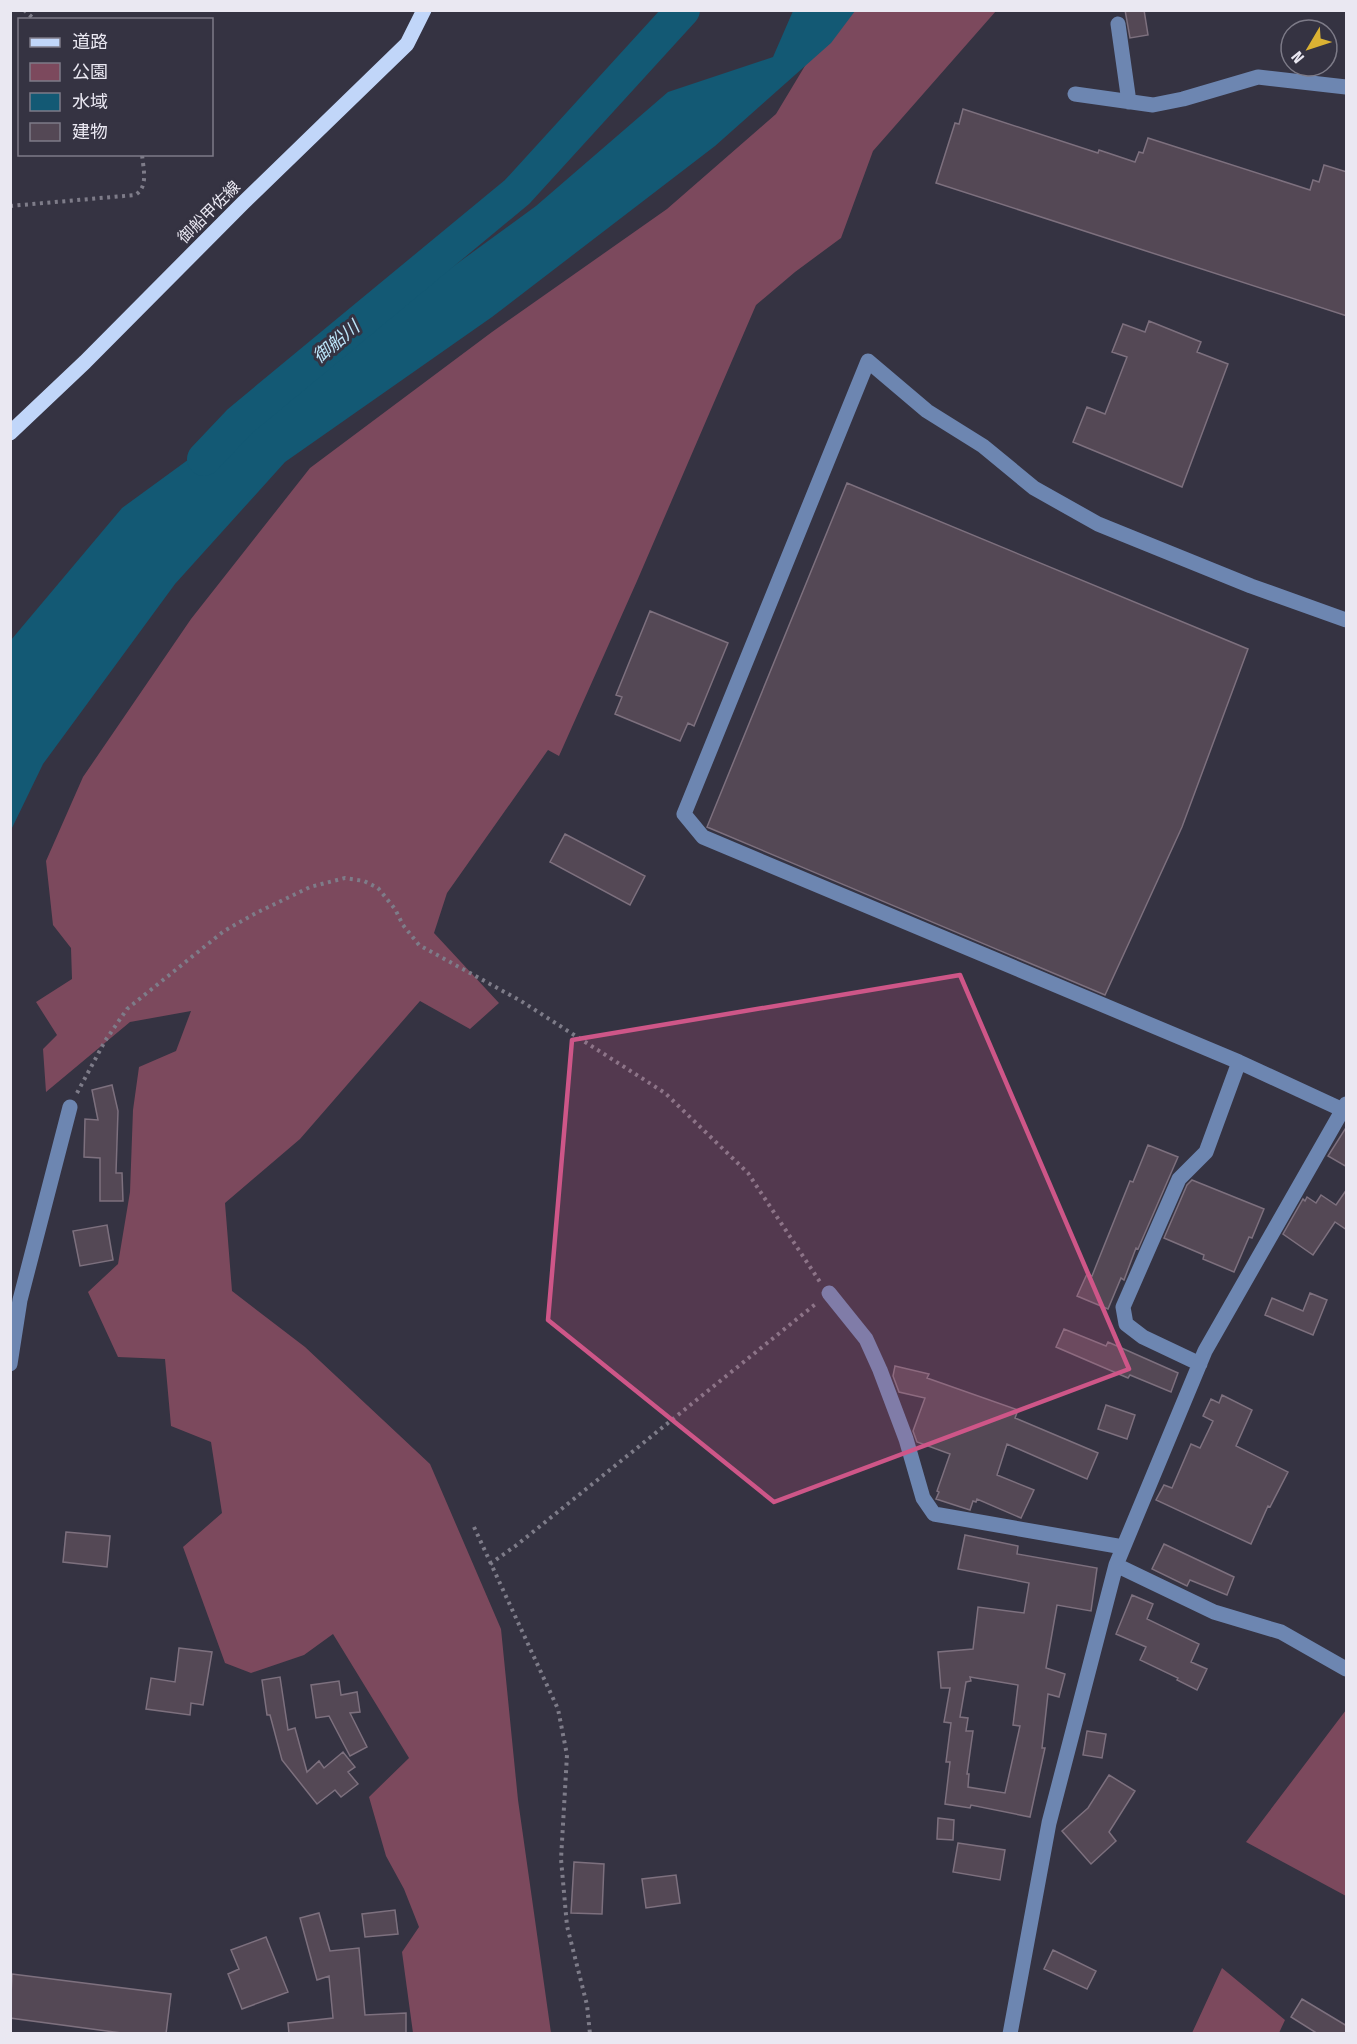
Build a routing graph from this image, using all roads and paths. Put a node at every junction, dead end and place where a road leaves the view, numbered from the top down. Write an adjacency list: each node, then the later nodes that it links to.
1 (424, 10): 8 (main road, 御船甲佐線)
2 (1118, 24): 5 (street)
3 (1347, 87): 5 (street)
4 (1075, 94): 5 (street)
5 (1129, 102)
6 (142, 156): 7 (path)
7 (10, 206)
8 (10, 433)
9 (1347, 620): 10 (street)
10 (1239, 1062): 12 (street); 15 (street)
11 (70, 1107): 13 (path); 14 (street)
12 (1345, 1107): 15 (street)
13 (829, 1293): 17 (street); 18 (path)
14 (10, 1364)
15 (1200, 1364): 17 (street)
16 (474, 1527): 18 (path)
17 (1123, 1547): 19 (street)
18 (490, 1564): 21 (path)
19 (1116, 1565): 20 (street); 22 (street)
20 (1347, 1669)
21 (590, 2034)
22 (1010, 2034)

